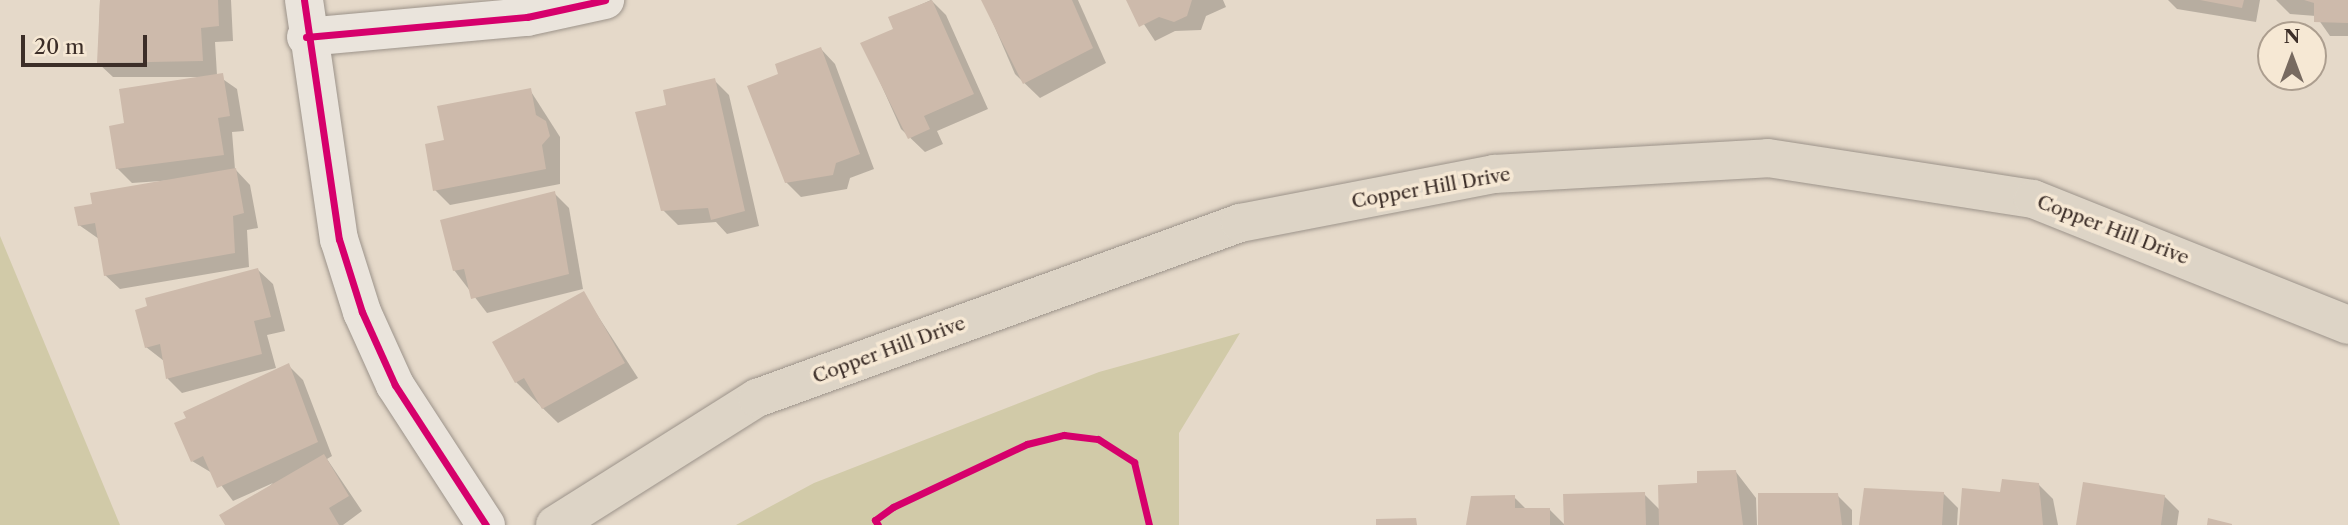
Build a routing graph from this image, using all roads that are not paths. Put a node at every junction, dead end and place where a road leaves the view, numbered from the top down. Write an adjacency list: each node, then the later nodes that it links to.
1 (605, 0): 2 (street)
2 (305, 18): 4 (street)
3 (2348, 325): 5 (main road, Copper Hill Drive)
4 (486, 525)
5 (555, 525)

